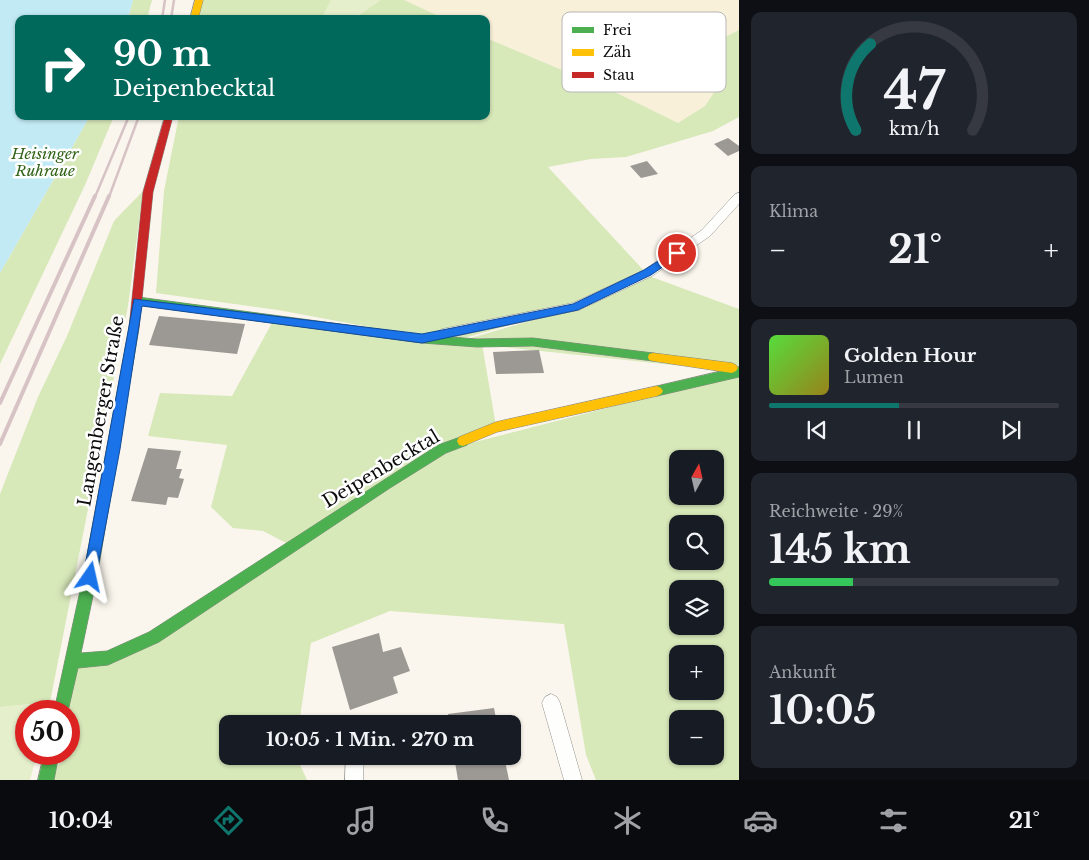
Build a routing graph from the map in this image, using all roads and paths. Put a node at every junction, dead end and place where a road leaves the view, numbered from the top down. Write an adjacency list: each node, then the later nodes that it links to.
1 (199, 0): 2 (main road)
2 (195, 15)
3 (168, 120): 5 (main road, Langenberger Straße)
4 (739, 197): 6 (lane)
5 (138, 301): 6 (main road, Deipenbecktal); 8 (main road, Langenberger Straße)
6 (422, 339): 7 (main road, Deipenbecktal)
7 (739, 370): 8 (main road, Deipenbecktal)
8 (72, 661): 9 (main road, Langenberger Straße)
9 (63, 700)
10 (551, 703): 15 (lane)
11 (49, 765): 13 (main road)
12 (355, 765): 14 (lane)
13 (46, 780)
14 (354, 780)
15 (573, 780)

